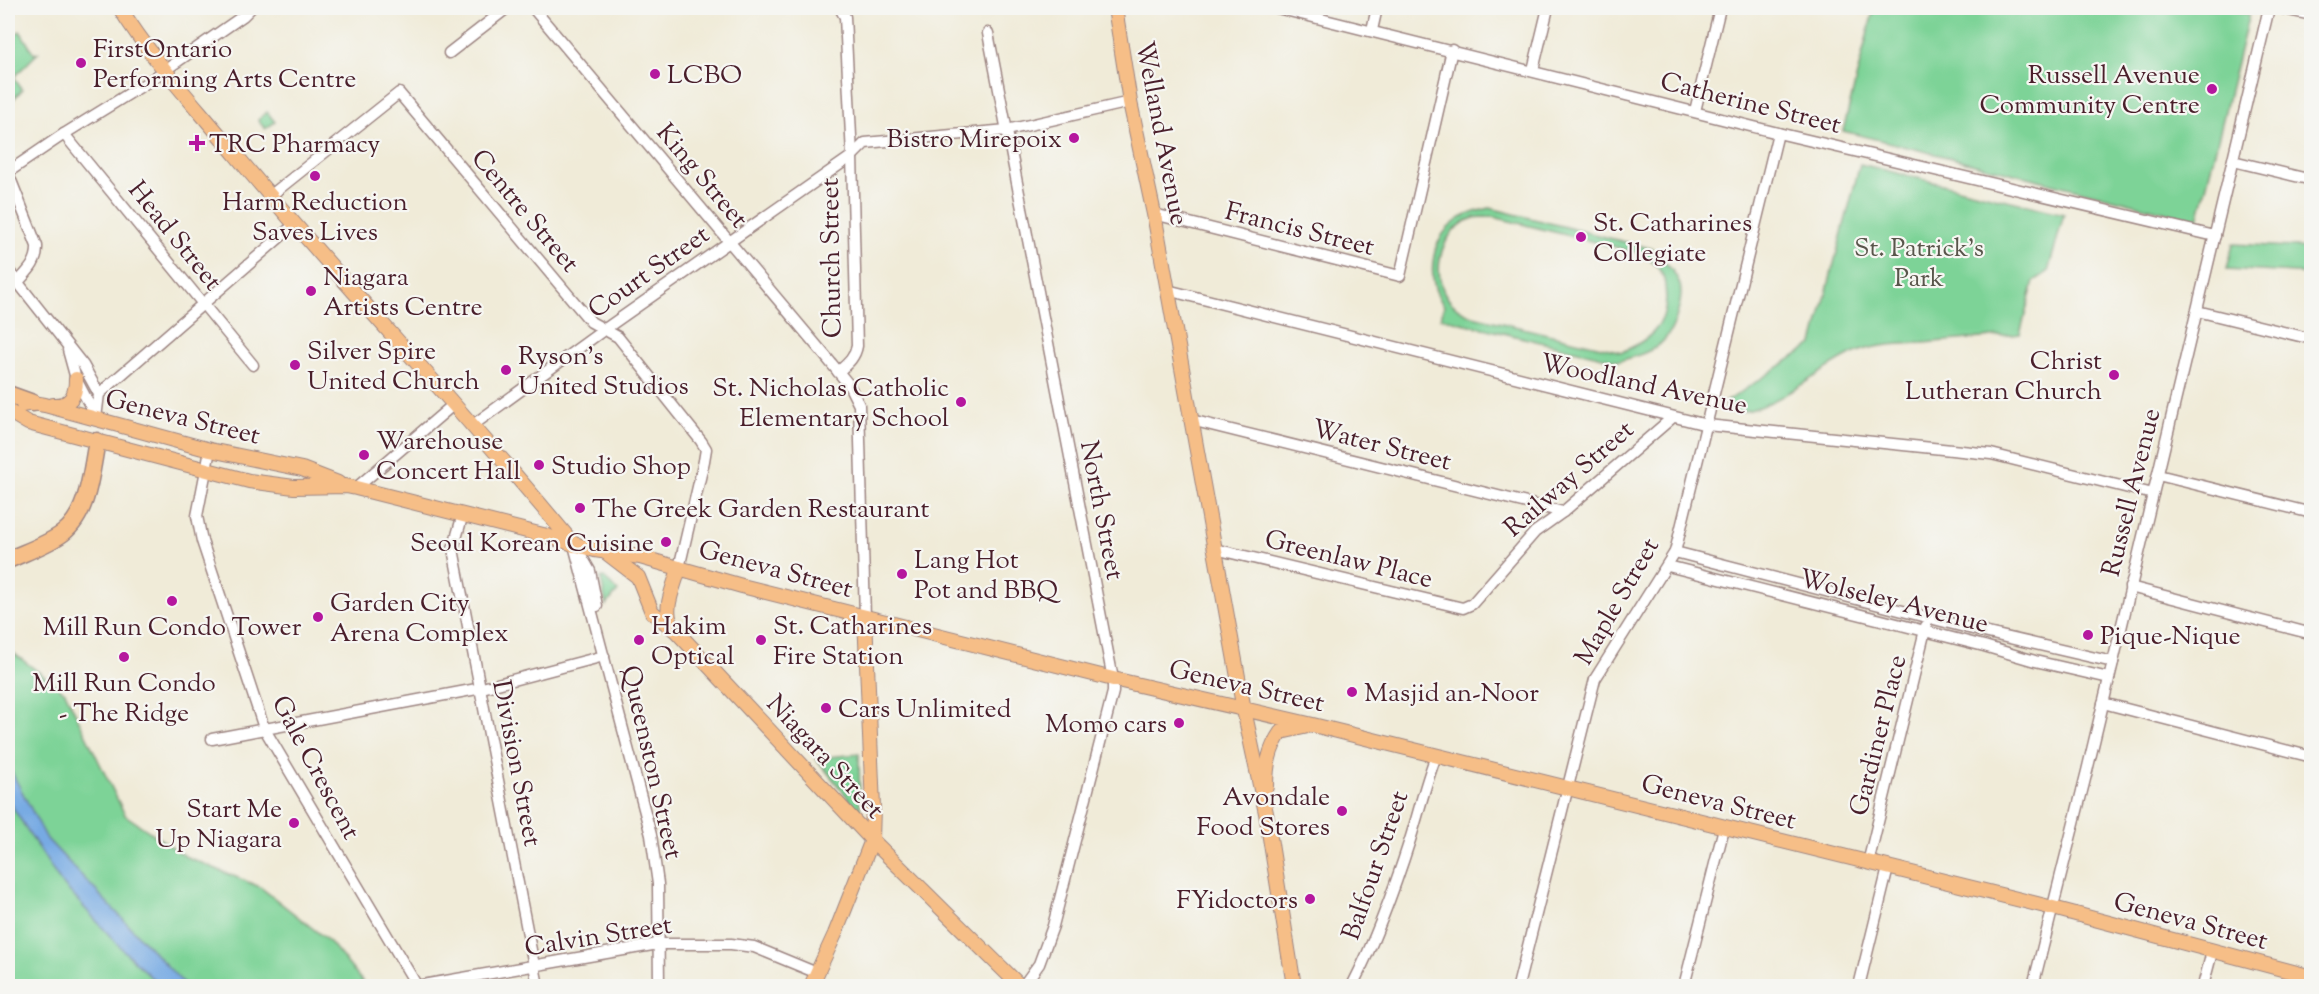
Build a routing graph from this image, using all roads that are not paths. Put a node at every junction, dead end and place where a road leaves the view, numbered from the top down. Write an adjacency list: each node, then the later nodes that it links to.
1 (120, 8): 18 (main road)
2 (251, 8): 18 (street)
3 (507, 8): 17 (street)
4 (533, 8): 33 (street, King Street)
5 (840, 8): 25 (street, Church Street)
6 (1115, 8): 20 (main road, Welland Avenue)
7 (1276, 8): 14 (street, Catherine Street)
8 (1377, 8): 14 (street)
9 (1548, 8): 19 (street)
10 (1720, 8): 21 (street)
11 (2269, 8): 26 (street, Russell Avenue)
12 (2279, 8): 13 (street)
13 (2312, 15)
14 (1372, 30): 16 (street, Catherine Street)
15 (988, 33): 22 (street, North Street)
16 (1452, 50): 19 (street, Catherine Street); 30 (street, Francis Street)
17 (449, 53)
18 (166, 69): 24 (street); 29 (main road)
19 (1533, 70): 21 (street, Catherine Street)
20 (1130, 102): 22 (street, Court Street); 30 (main road, Welland Avenue)
21 (1695, 111): 23 (street, Catherine Street)
22 (1007, 130): 25 (street, Court Street); 81 (street, North Street)
23 (1778, 133): 32 (street, Catherine Street); 54 (street, Maple Street)
24 (64, 134): 27 (street); 37 (street, Head Street)
25 (852, 156): 33 (street, Court Street); 43 (street, Church Street)
26 (2233, 161): 28 (street); 32 (street, Russell Avenue)
27 (8, 173): 35 (street)
28 (2312, 180)
29 (270, 196): 31 (main road); 39 (street, Centre Street)
30 (1154, 214): 36 (main road, Welland Avenue)
31 (294, 225): 37 (street); 48 (main road)
32 (2215, 236): 38 (street, Russell Avenue)
33 (729, 241): 39 (street, Court Street); 43 (street, King Street)
34 (8, 270): 35 (street)
35 (18, 282): 41 (street)
36 (1167, 290): 50 (street, Woodland Avenue); 52 (main road, Welland Avenue)
37 (203, 304): 42 (street, Head Street); 46 (street)
38 (2197, 311): 40 (street); 58 (street, Russell Avenue)
39 (605, 329): 53 (street, Court Street); 70 (street, Centre Street)
40 (2312, 339)
41 (66, 344): 44 (street); 46 (street)
42 (253, 365)
43 (838, 372): 73 (street, Church Street)
44 (76, 379): 47 (main road); 51 (street)
45 (8, 394): 47 (highway)
46 (99, 394): 51 (street)
47 (39, 404): 49 (main road, Geneva Street); 51 (main road, Geneva Street)
48 (454, 404): 53 (main road); 59 (street)
49 (8, 410): 55 (main road, Geneva Street)
50 (1673, 417): 54 (street, Woodland Avenue); 61 (street, Railway Street)
51 (96, 418): 55 (main road); 56 (main road, Geneva Street)
52 (1191, 420): 61 (street, Water Street); 65 (main road, Welland Avenue)
53 (473, 425): 64 (main road)
54 (1707, 425): 60 (street, Woodland Avenue); 66 (street, Maple Street)
55 (97, 441): 57 (main road, Geneva Street); 68 (highway)
56 (210, 450): 57 (street, Gale Crescent); 59 (main road, Geneva Street)
57 (206, 471): 59 (main road, Geneva Street); 86 (street, Gale Crescent)
58 (2158, 475): 60 (street, Russell Avenue); 62 (street)
59 (351, 487): 63 (main road, Geneva Street)
60 (2153, 494): 71 (street, Russell Avenue)
61 (1563, 512): 72 (street, Railway Street)
62 (2312, 513)
63 (463, 514): 64 (main road, Geneva Street); 82 (street, Division Street)
64 (574, 544): 67 (main road, Geneva Street); 78 (street, Queenston Street)
65 (1215, 549): 72 (street, Greenlaw Place); 84 (main road, Welland Avenue)
66 (1675, 552): 69 (street, Maple Street); 74 (street, Wolseley Avenue)
67 (606, 553): 70 (main road, Geneva Street); 75 (main road, Niagara Street)
68 (8, 560)
69 (1668, 566): 76 (street, Wolseley Avenue); 90 (street, Maple Street)
70 (679, 568): 73 (main road, Geneva Street); 75 (main road)
71 (2130, 587): 77 (street); 79 (street, Russell Avenue)
72 (1472, 604)
73 (866, 617): 81 (main road, Geneva Street); 93 (main road, Church Street)
74 (1929, 618): 76 (street, Gardiner Place); 79 (street, Wolseley Avenue)
75 (676, 631): 93 (main road, Niagara Street)
76 (1925, 631): 80 (street, Wolseley Avenue); 94 (street, Gardiner Place)
77 (2312, 634)
78 (604, 656): 82 (street); 97 (street, Queenston Street)
79 (2113, 662): 80 (street, Russell Avenue)
80 (2109, 678): 83 (street, Russell Avenue)
81 (1113, 679): 84 (main road, Geneva Street); 106 (street, North Street)
82 (482, 688): 86 (street); 99 (street, Division Street)
83 (2103, 703): 89 (street); 96 (street, Russell Avenue)
84 (1244, 710): 85 (main road, Geneva Street); 91 (main road, Welland Avenue)
85 (1313, 725): 88 (main road, Geneva Street); 91 (main road)
86 (264, 728): 87 (street); 102 (street, Gale Crescent)
87 (212, 739)
88 (1436, 756): 90 (main road, Geneva Street); 108 (street, Balfour Street)
89 (2312, 757)
90 (1567, 787): 92 (main road, Geneva Street); 109 (street, Maple Street)
91 (1266, 813): 107 (main road)
92 (1724, 828): 94 (main road, Geneva Street); 110 (street)
93 (872, 840): 100 (main road, Church Street); 106 (main road, Niagara Street)
94 (1869, 862): 95 (main road, Geneva Street)
95 (1888, 868): 96 (main road, Geneva Street); 111 (street)
96 (2053, 908): 98 (main road, Geneva Street); 112 (street, Russell Avenue)
97 (658, 944): 99 (street, Calvin Street); 100 (street, Calvin Street); 104 (street, Queenston Street)
98 (2212, 952): 101 (main road, Geneva Street); 113 (street)
99 (535, 967): 102 (street, Calvin Street); 103 (street, Division Street)
100 (817, 973): 105 (main road, Church Street)
101 (2312, 977)
102 (417, 986)
103 (538, 987)
104 (659, 987)
105 (811, 987)
106 (1021, 987)
107 (1294, 987)
108 (1352, 987)
109 (1518, 987)
110 (1684, 987)
111 (1859, 987)
112 (2033, 987)
113 (2203, 987)

